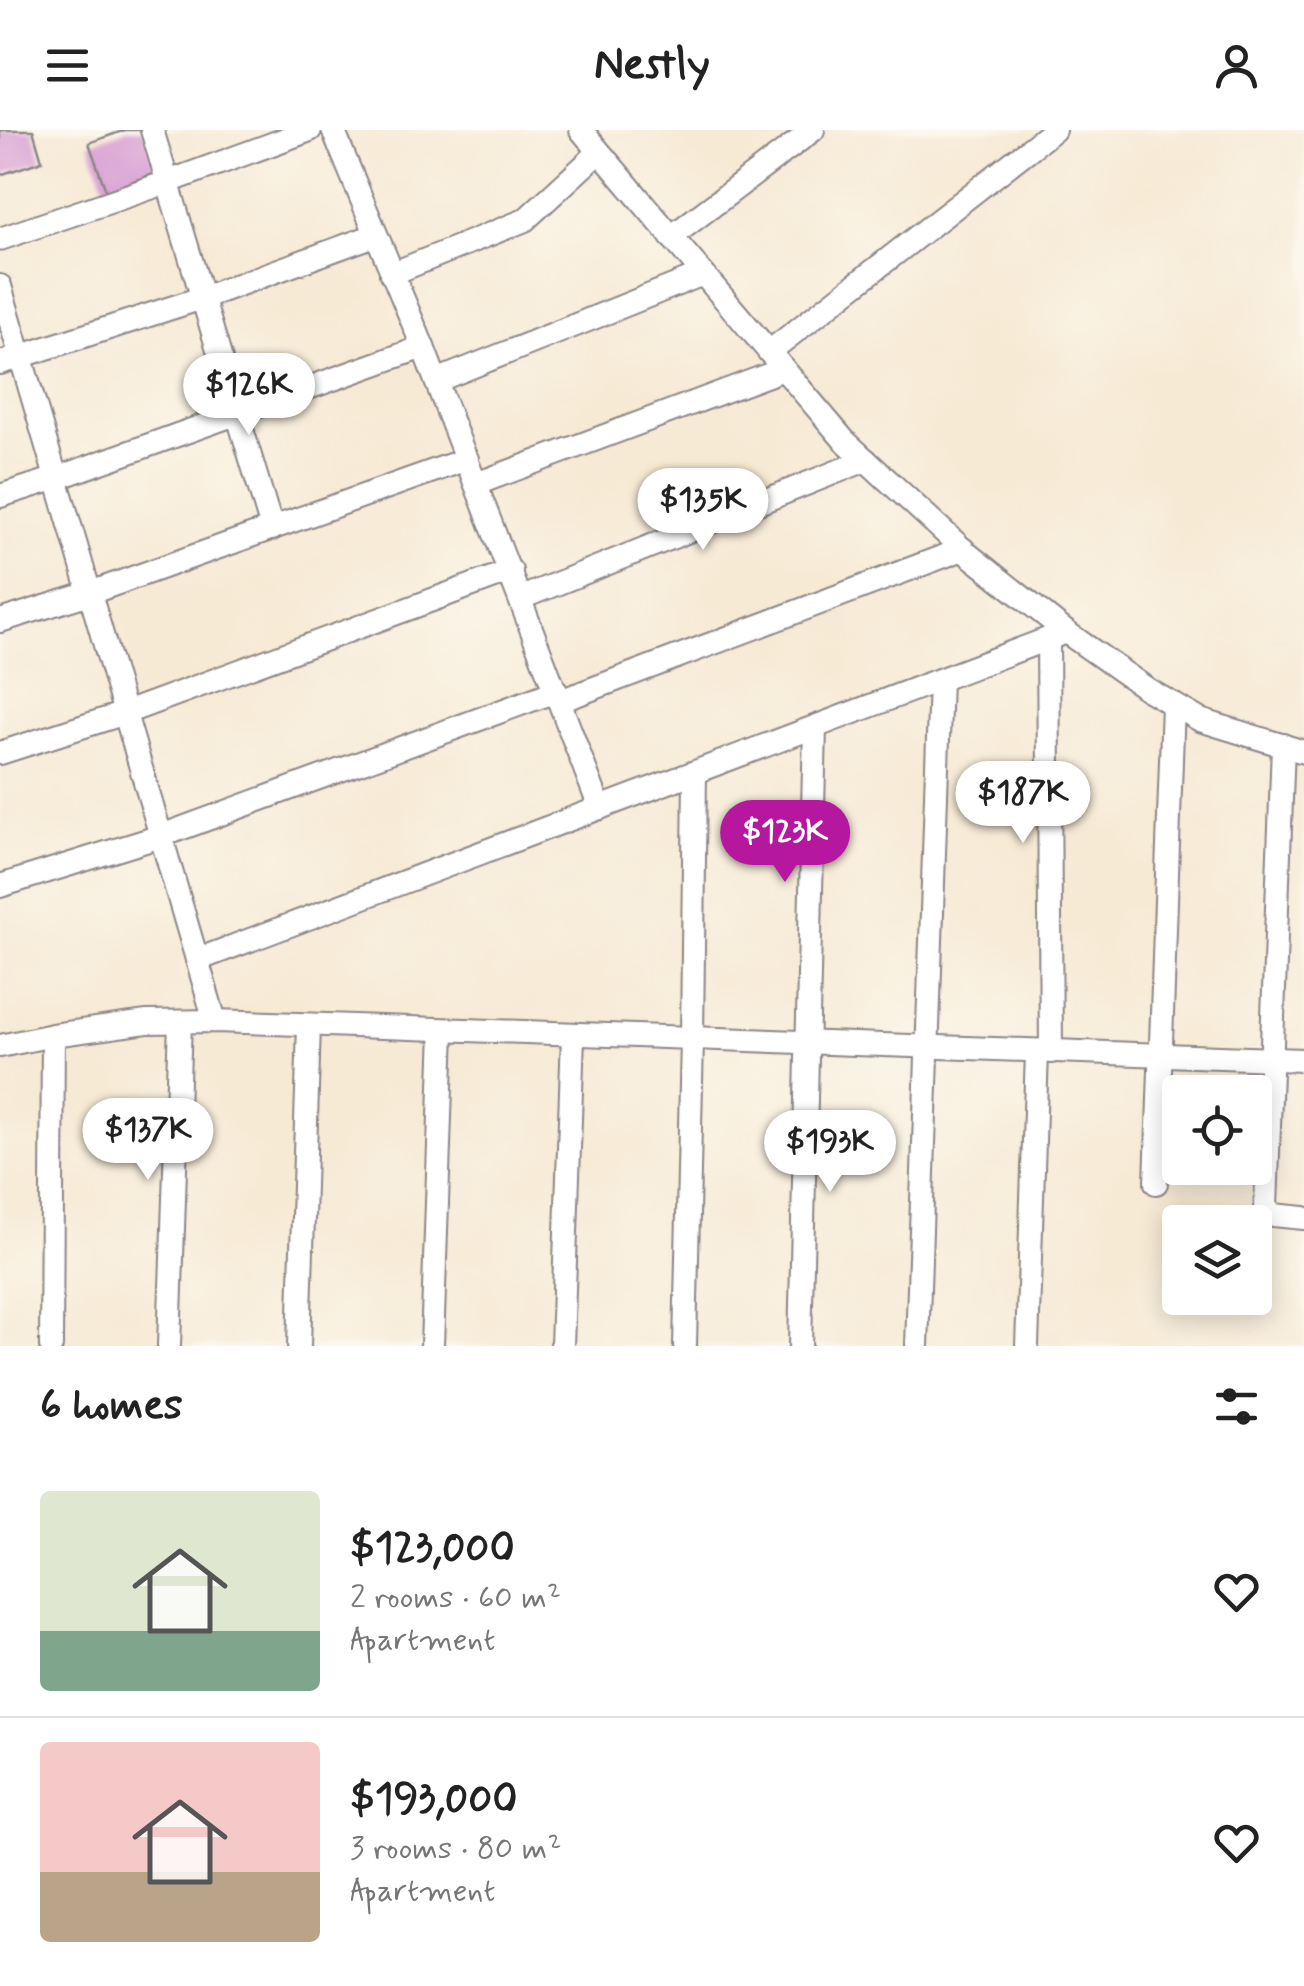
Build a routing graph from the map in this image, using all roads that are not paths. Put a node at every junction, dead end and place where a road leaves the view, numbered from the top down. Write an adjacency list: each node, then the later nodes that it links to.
1 (152, 130): 8 (street)
2 (310, 130): 8 (street)
3 (333, 130): 9 (street)
4 (581, 130): 7 (street)
5 (813, 130): 10 (street)
6 (1040, 134): 18 (street)
7 (599, 152): 10 (street); 12 (street)
8 (168, 182): 11 (street); 15 (street)
9 (375, 235): 12 (street); 15 (street)
10 (671, 237): 13 (street)
11 (0, 239)
12 (392, 274): 16 (street)
13 (703, 274): 18 (street); 19 (street)
14 (0, 286): 17 (street)
15 (202, 298): 17 (street); 20 (street)
16 (423, 347): 19 (street); 20 (street)
17 (11, 360): 23 (street)
18 (777, 361): 22 (street); 24 (street)
19 (436, 381): 21 (street)
20 (237, 414): 23 (street); 26 (street)
21 (466, 459): 24 (street); 26 (street)
22 (866, 460): 27 (street); 30 (street)
23 (56, 478): 25 (street); 29 (street)
24 (476, 484): 28 (street)
25 (0, 496)
26 (272, 529): 29 (street)
27 (963, 549): 32 (street); 34 (street)
28 (511, 571): 30 (street); 36 (street)
29 (90, 593): 31 (street); 36 (street)
30 (521, 598): 34 (street)
31 (0, 621)
32 (1057, 636): 33 (street); 35 (street); 55 (street)
33 (940, 680): 37 (street); 54 (street)
34 (558, 696): 41 (street); 42 (street)
35 (1174, 704): 38 (street); 56 (street)
36 (125, 713): 39 (street); 42 (street)
37 (815, 727): 40 (street); 52 (street)
38 (1294, 748): 57 (street)
39 (0, 752)
40 (695, 772): 41 (street); 51 (street)
41 (600, 808): 44 (street)
42 (161, 836): 43 (street); 44 (street)
43 (0, 886)
44 (197, 960): 46 (street)
45 (180, 1022): 46 (street); 49 (street); 62 (street)
46 (215, 1022): 47 (street)
47 (308, 1025): 48 (street); 63 (street)
48 (443, 1030): 50 (street); 64 (street)
49 (53, 1035): 53 (street); 61 (street)
50 (573, 1035): 51 (street); 65 (street)
51 (692, 1039): 52 (street); 66 (street)
52 (807, 1044): 54 (street); 67 (street)
53 (0, 1046)
54 (926, 1047): 55 (street); 68 (street)
55 (1044, 1052): 56 (street); 69 (street)
56 (1162, 1056): 57 (street); 59 (street)
57 (1273, 1058): 58 (street); 60 (street)
58 (1304, 1060)
59 (1156, 1183)
60 (1304, 1218)
61 (51, 1346)
62 (169, 1346)
63 (299, 1346)
64 (432, 1346)
65 (562, 1346)
66 (685, 1346)
67 (800, 1346)
68 (917, 1346)
69 (1027, 1346)

